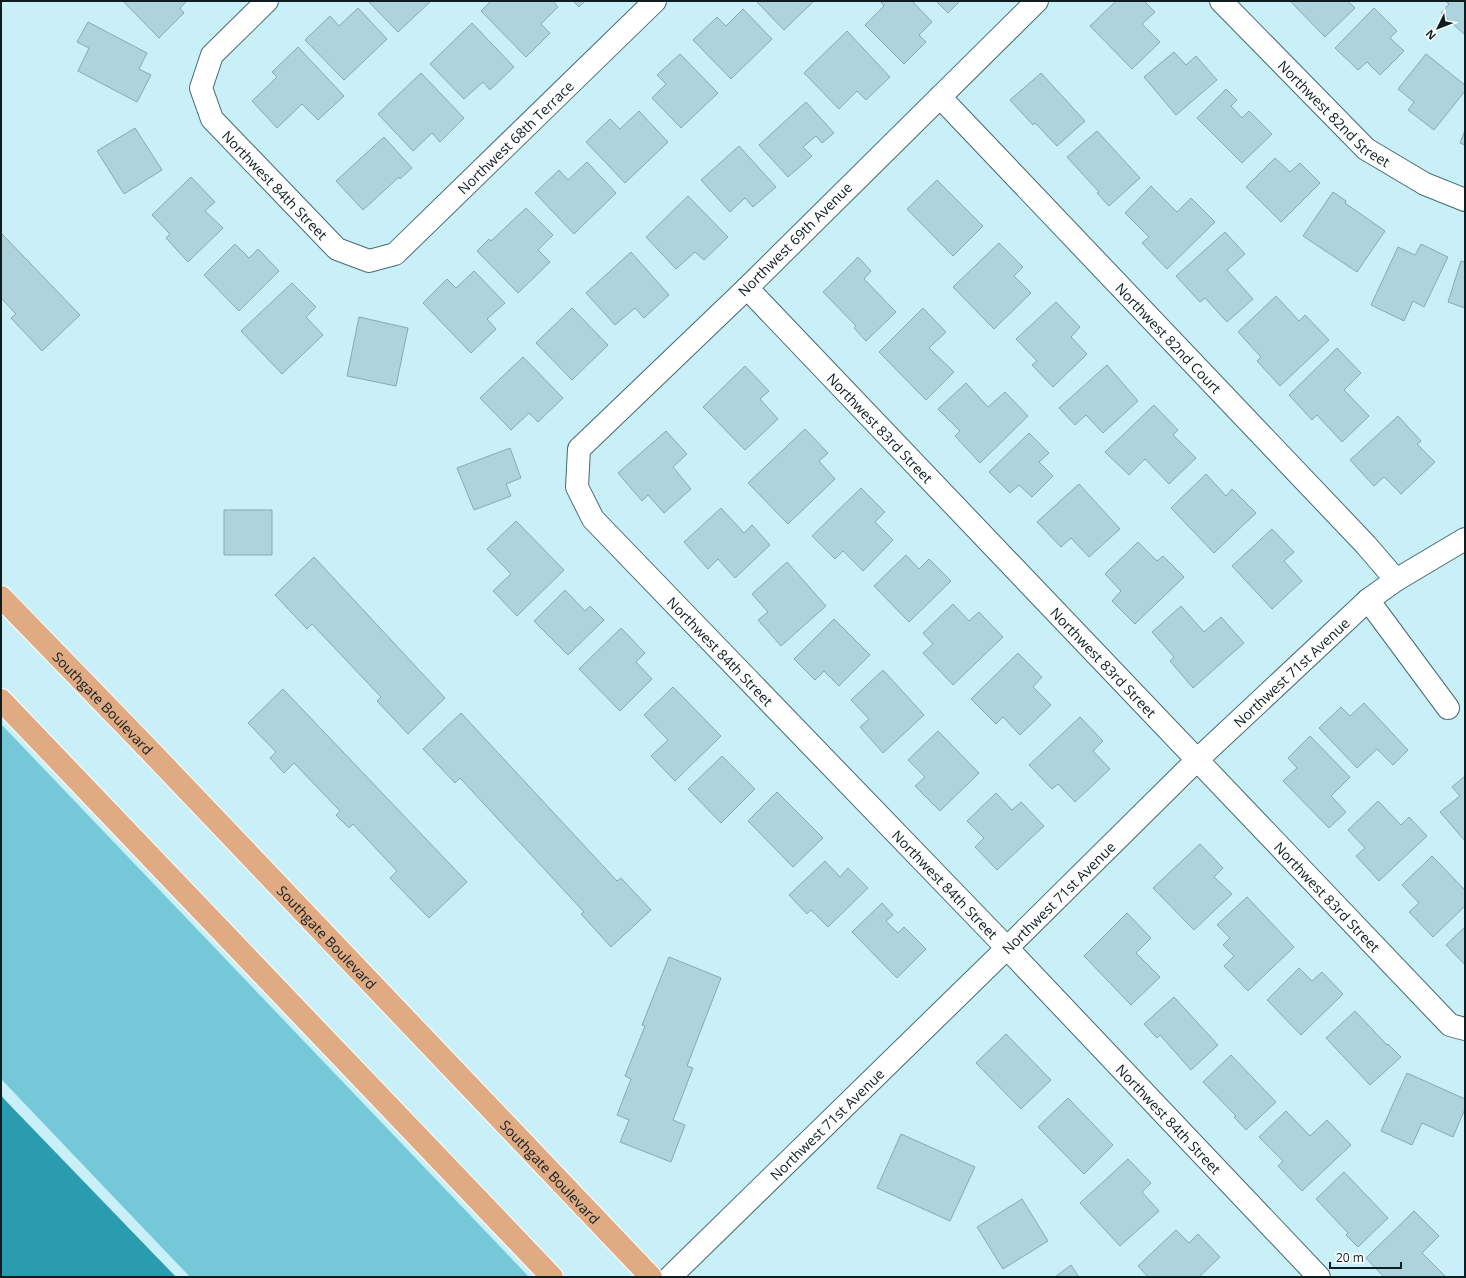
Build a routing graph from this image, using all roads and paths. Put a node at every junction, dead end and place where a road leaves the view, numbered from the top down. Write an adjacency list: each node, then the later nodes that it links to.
1 (267, 1): 7 (street, Northwest 84th Street)
2 (655, 1): 7 (street, Northwest 68th Terrace)
3 (1037, 1): 5 (street, Northwest 69th Avenue)
4 (1221, 1): 6 (street, Northwest 82nd Street)
5 (940, 96): 8 (street, Northwest 69th Avenue); 11 (street, Northwest 82nd Court)
6 (1465, 200)
7 (369, 261)
8 (747, 288): 9 (street, Northwest 69th Avenue); 16 (street, Northwest 83rd Street)
9 (577, 487): 17 (street, Northwest 84th Street)
10 (1465, 539): 11 (street, Northwest 71st Avenue)
11 (1396, 580): 13 (street, Northwest 71st Avenue)
12 (1, 597): 20 (main road, Southgate Boulevard)
13 (1368, 600): 15 (street); 16 (street, Northwest 71st Avenue)
14 (1, 700): 19 (main road)
15 (1448, 708)
16 (1197, 760): 17 (street, Northwest 71st Avenue); 18 (street, Northwest 83rd Street)
17 (1006, 948): 21 (street, Northwest 71st Avenue); 22 (street, Northwest 84th Street)
18 (1465, 1030)
19 (552, 1277)
20 (651, 1277)
21 (670, 1277)
22 (1319, 1277)

